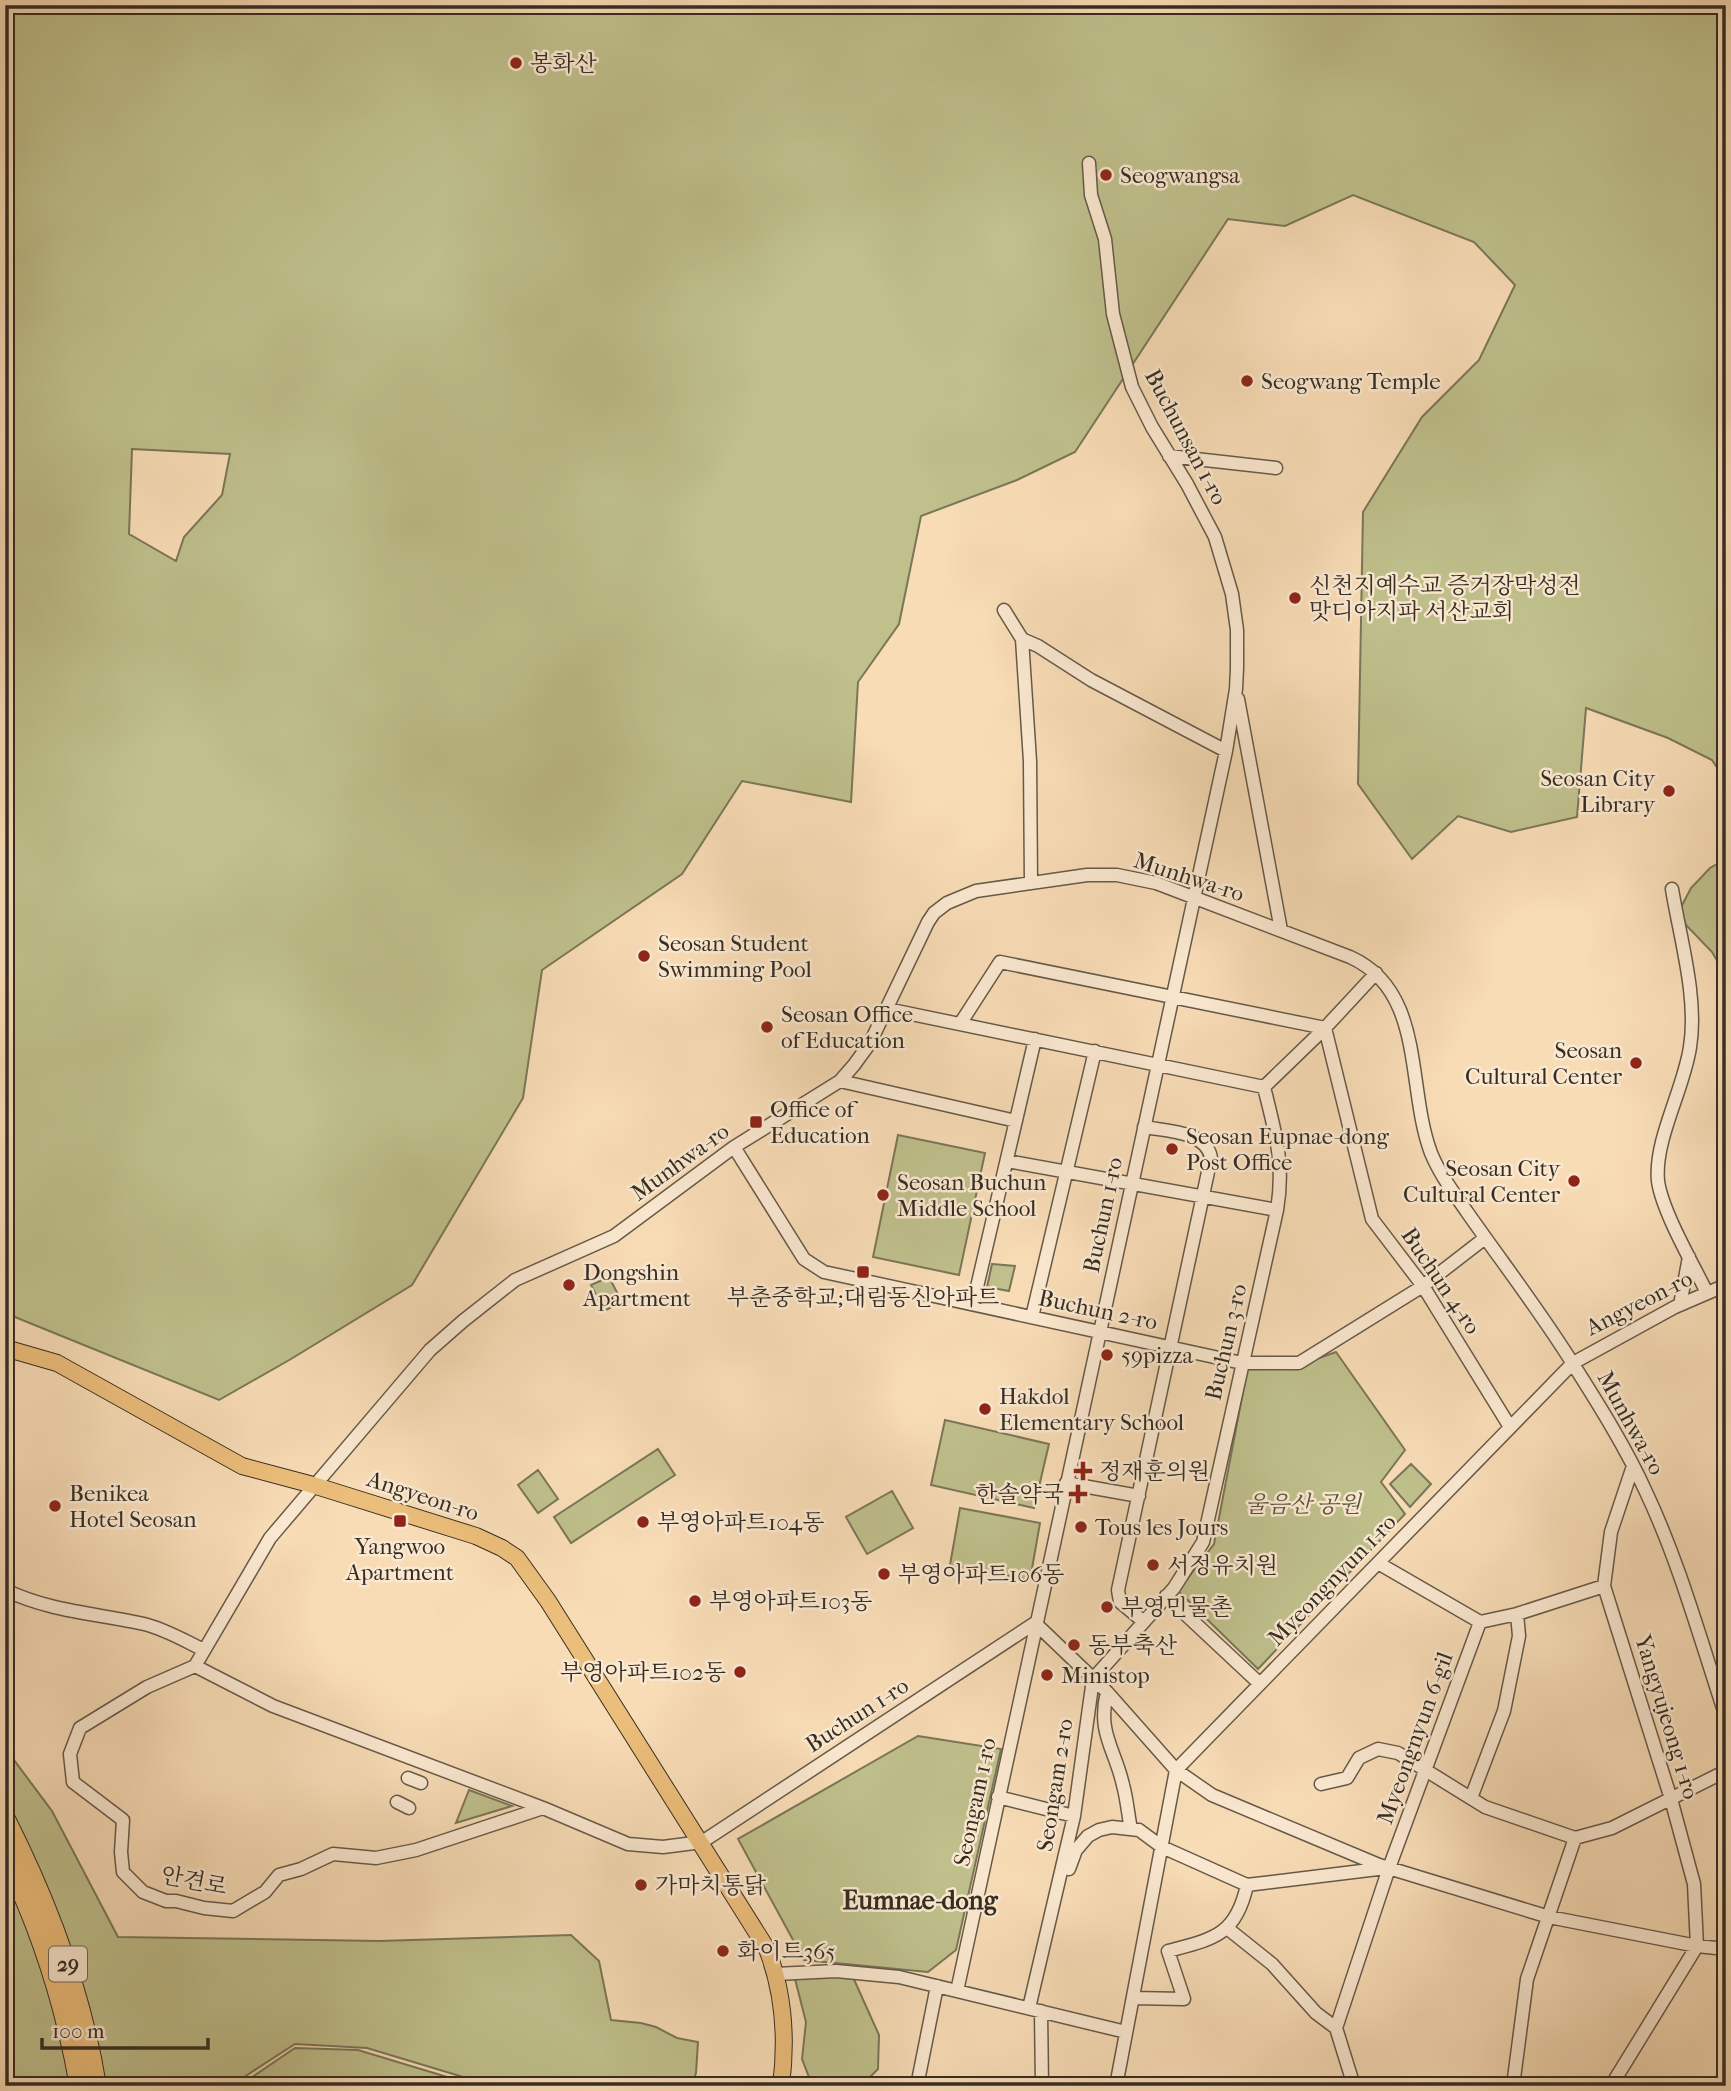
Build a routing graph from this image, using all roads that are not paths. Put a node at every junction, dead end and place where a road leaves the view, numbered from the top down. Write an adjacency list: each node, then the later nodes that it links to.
1 (1089, 163): 2 (street, Buchunsan 1-ro)
2 (1169, 456): 3 (street); 6 (street, Buchunsan 1-ro)
3 (1276, 468)
4 (1004, 610): 5 (street)
5 (1022, 639): 7 (street); 8 (street)
6 (1236, 689): 7 (street, Buchunsan 1-ro); 11 (street, Buchunsan 1-ro)
7 (1226, 751): 10 (street, Buchunsan 1-ro)
8 (1031, 883): 10 (street, Munhwa-ro); 14 (street, Munhwa-ro)
9 (1672, 889): 31 (street)
10 (1194, 898): 11 (street, Munhwa-ro); 13 (street, Buchun 1-ro)
11 (1281, 930): 12 (street, Munhwa-ro)
12 (1376, 973): 16 (street); 30 (street, Munhwa-ro)
13 (1172, 997): 15 (street); 16 (street); 19 (street, Buchun 1-ro)
14 (887, 1009): 15 (street); 20 (street, Munhwa-ro)
15 (960, 1024): 17 (street)
16 (1325, 1028): 21 (street); 33 (street, Buchun 4-ro)
17 (1035, 1039): 18 (street); 22 (street)
18 (1094, 1051): 19 (street); 26 (street)
19 (1157, 1064): 21 (street); 23 (street, Buchun 1-ro)
20 (840, 1081): 22 (street); 24 (street, Munhwa-ro)
21 (1264, 1087): 29 (street, Buchun 3-ro)
22 (1016, 1121): 25 (street)
23 (1144, 1127): 27 (street, Buchun 1-ro); 28 (street)
24 (734, 1147): 35 (street, Buchun 2-ro); 46 (street, Munhwa-ro)
25 (1007, 1161): 26 (street); 35 (street)
26 (1066, 1172): 27 (street); 37 (street)
27 (1131, 1184): 28 (street); 38 (street, Buchun 1-ro)
28 (1203, 1197): 29 (street); 39 (street)
29 (1277, 1210): 41 (street, Buchun 3-ro)
30 (1485, 1238): 33 (street, Buchun 2-ro); 42 (street, Munhwa-ro)
31 (1689, 1256): 34 (street); 36 (street)
32 (1726, 1284): 34 (street, Angyeon-ro)
33 (1423, 1286): 41 (street, Buchun 2-ro); 43 (street, Buchun 4-ro)
34 (1707, 1293): 36 (street, Angyeon-ro)
35 (973, 1304): 37 (street, Buchun 2-ro)
36 (1680, 1305): 42 (street, Angyeon-ro)
37 (1032, 1317): 38 (street, Buchun 2-ro)
38 (1099, 1332): 39 (street, Buchun 2-ro); 45 (street, Buchun 1-ro)
39 (1171, 1348): 41 (street, Buchun 2-ro); 47 (street)
40 (5, 1349): 46 (main road, Angyeon-ro)
41 (1241, 1363): 51 (street, Buchun 3-ro)
42 (1573, 1363): 43 (street, Myeongnyun 1-ro); 44 (street, Munhwa-ro)
43 (1510, 1427): 48 (street, Myeongnyun 1-ro)
44 (1633, 1466): 49 (street, Yangyujeong 1-ro); 61 (street, Munhwa-ro)
45 (1066, 1483): 47 (street); 55 (street, Buchun 1-ro)
46 (313, 1485): 56 (street); 78 (main road, Angyeon-ro)
47 (1139, 1496): 53 (street)
48 (1378, 1563): 54 (street); 59 (street, Myeongnyun 1-ro)
49 (1604, 1586): 52 (street); 70 (street, Yangyujeong 1-ro)
50 (5, 1590): 56 (street)
51 (1166, 1596): 53 (street, Buchun 3-ro); 59 (street)
52 (1517, 1614): 54 (street); 69 (street)
53 (1144, 1622): 58 (street, Buchun 3-ro)
54 (1480, 1622): 63 (street, Myeongnyun 6-gil)
55 (1035, 1623): 58 (street); 68 (street, Seongam 1-ro); 78 (street, Buchun 1-ro)
56 (204, 1650): 57 (street)
57 (195, 1666): 73 (street); 73 (street, 안견로)
58 (1093, 1679): 60 (street); 74 (street, Seongam 2-ro)
59 (1260, 1684): 62 (street, Myeongnyun 1-ro)
60 (1107, 1692): 62 (street); 76 (street)
61 (1726, 1717)
62 (1176, 1770): 79 (street); 81 (street)
63 (1425, 1770): 67 (street); 69 (street); 81 (street, Myeongnyun 6-gil)
64 (1726, 1771): 70 (street)
65 (408, 1778): 66 (street)
66 (421, 1783)
67 (1321, 1784)
68 (998, 1797): 74 (street); 90 (street, Seongam 1-ro)
69 (1471, 1798): 77 (street)
70 (1671, 1799): 77 (street); 86 (street, Yangyujeong 1-ro)
71 (397, 1802): 72 (street)
72 (409, 1808)
73 (543, 1808): 78 (street)
74 (1074, 1816): 83 (street, Seongam 2-ro)
75 (5, 1817): 96 (highway, 29)
76 (1131, 1829): 79 (street); 83 (street, Seongam 2-ro)
77 (1575, 1838): 84 (street)
78 (702, 1842): 88 (main road, Angyeon-ro)
79 (1162, 1847): 82 (street); 91 (street)
80 (5, 1857): 95 (highway, 29)
81 (1389, 1868): 82 (street); 84 (street); 93 (street, Myeongnyun 6-gil)
82 (1247, 1885): 85 (street)
83 (1056, 1898): 92 (street, Seongam 2-ro)
84 (1549, 1917): 86 (street); 102 (street)
85 (1227, 1928): 91 (street); 93 (street)
86 (1697, 1946): 87 (street); 103 (street)
87 (1726, 1950)
88 (776, 1974): 89 (street); 97 (main road, Angyeon-ro)
89 (937, 1986): 90 (street); 98 (street)
90 (957, 1991): 92 (street)
91 (1133, 1998): 94 (street)
92 (1035, 2010): 94 (street); 99 (street, Seongam 2-ro)
93 (1336, 2028): 101 (street)
94 (1126, 2032): 100 (street)
95 (79, 2086)
96 (97, 2086)
97 (781, 2086)
98 (916, 2086)
99 (1042, 2086)
100 (1116, 2086)
101 (1354, 2086)
102 (1513, 2086)
103 (1611, 2086)

